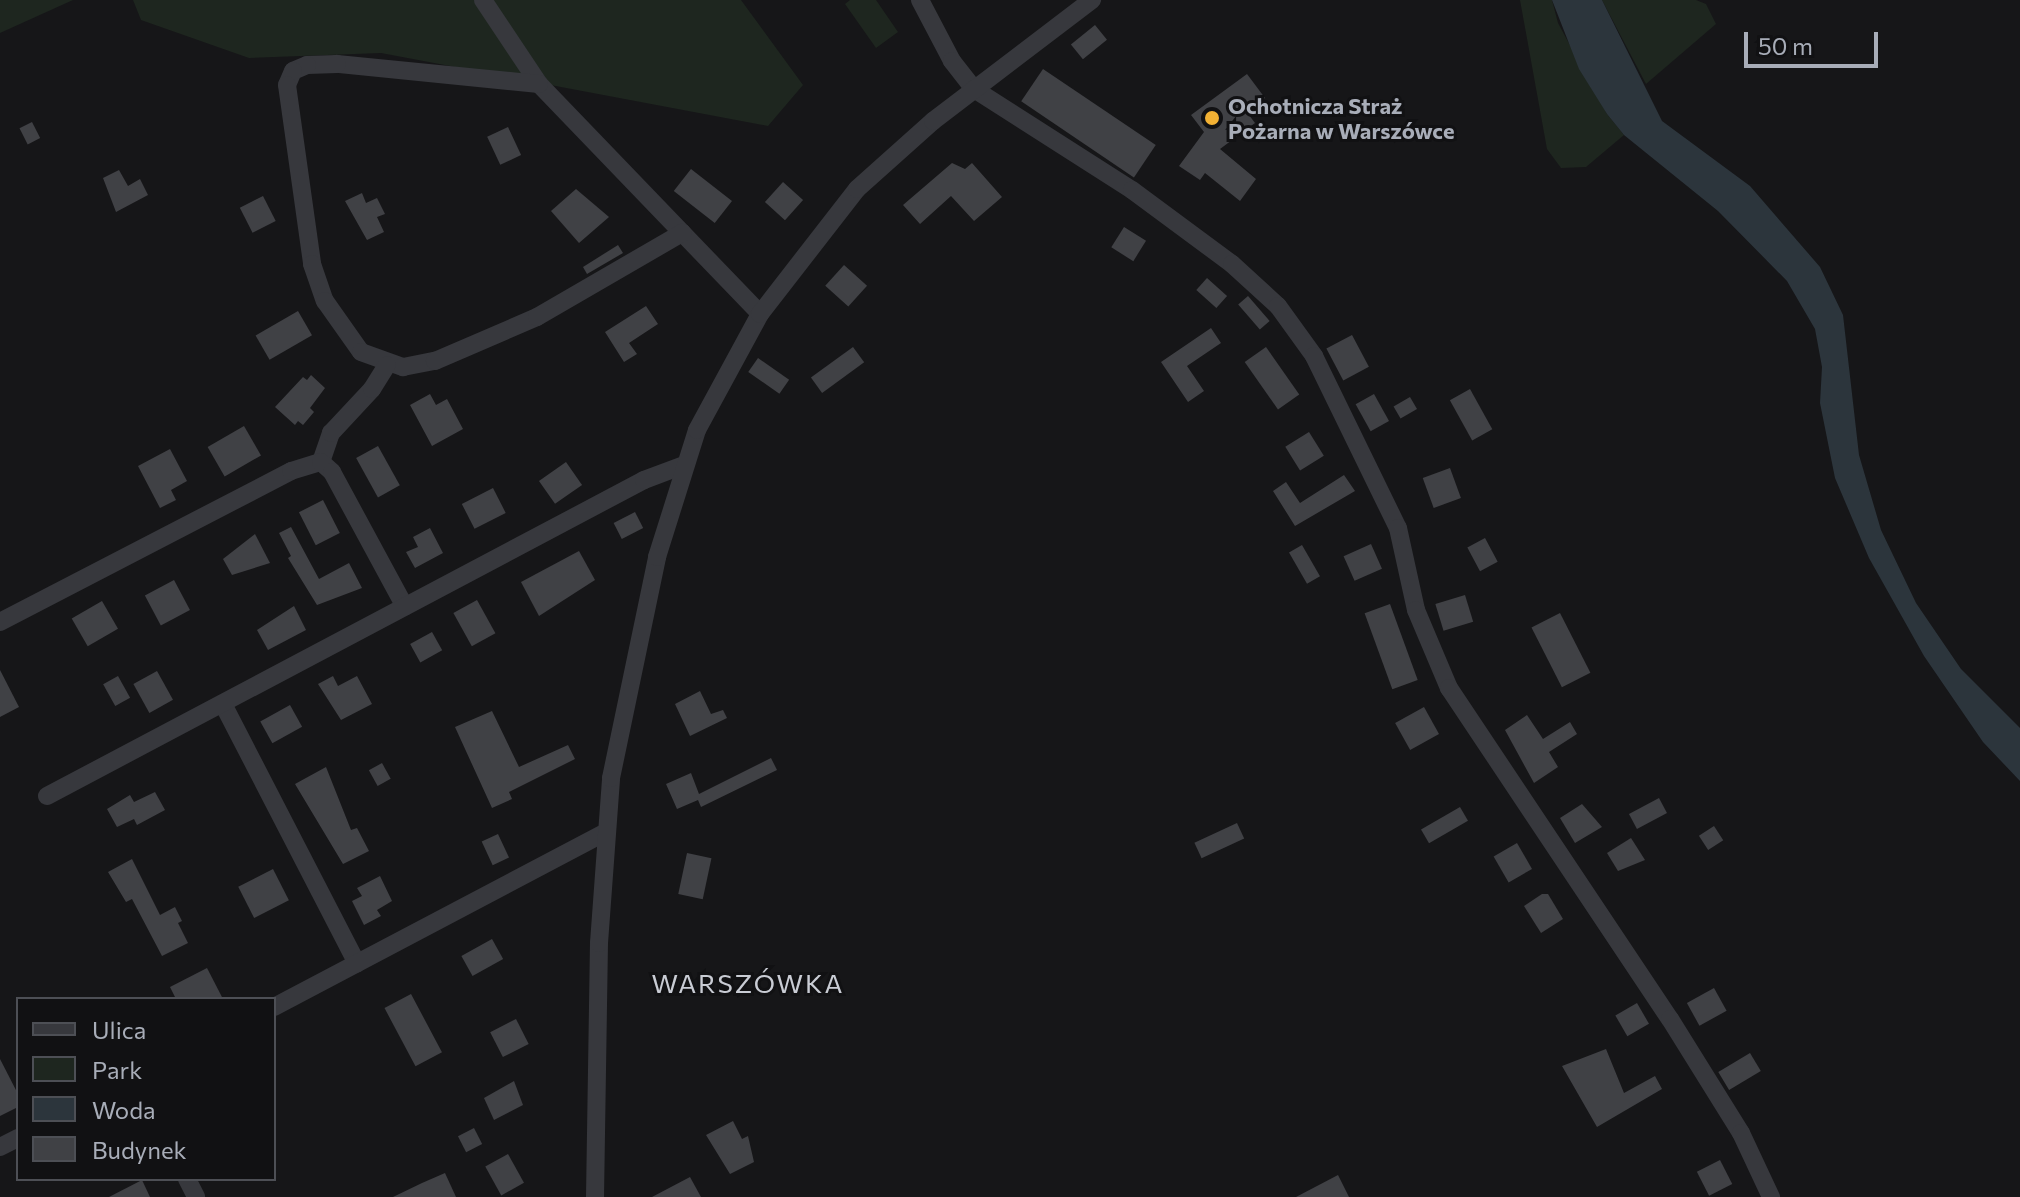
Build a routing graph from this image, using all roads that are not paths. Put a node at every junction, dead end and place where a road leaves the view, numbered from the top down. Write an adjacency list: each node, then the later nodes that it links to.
1 (483, 0): 4 (street)
2 (920, 0): 5 (street)
3 (1092, 0): 5 (street)
4 (539, 84): 6 (street); 8 (street)
5 (974, 89): 7 (street); 19 (street)
6 (682, 233): 7 (street); 8 (street)
7 (760, 314): 10 (street)
8 (387, 365): 9 (street)
9 (321, 462): 11 (street); 12 (street)
10 (684, 465): 11 (street); 15 (street)
11 (405, 607): 13 (street)
12 (0, 622)
13 (223, 704): 14 (street); 16 (street)
14 (47, 796)
15 (606, 832): 16 (street); 18 (street)
16 (357, 964): 17 (street)
17 (276, 1006)
18 (595, 1197)
19 (1771, 1197)

